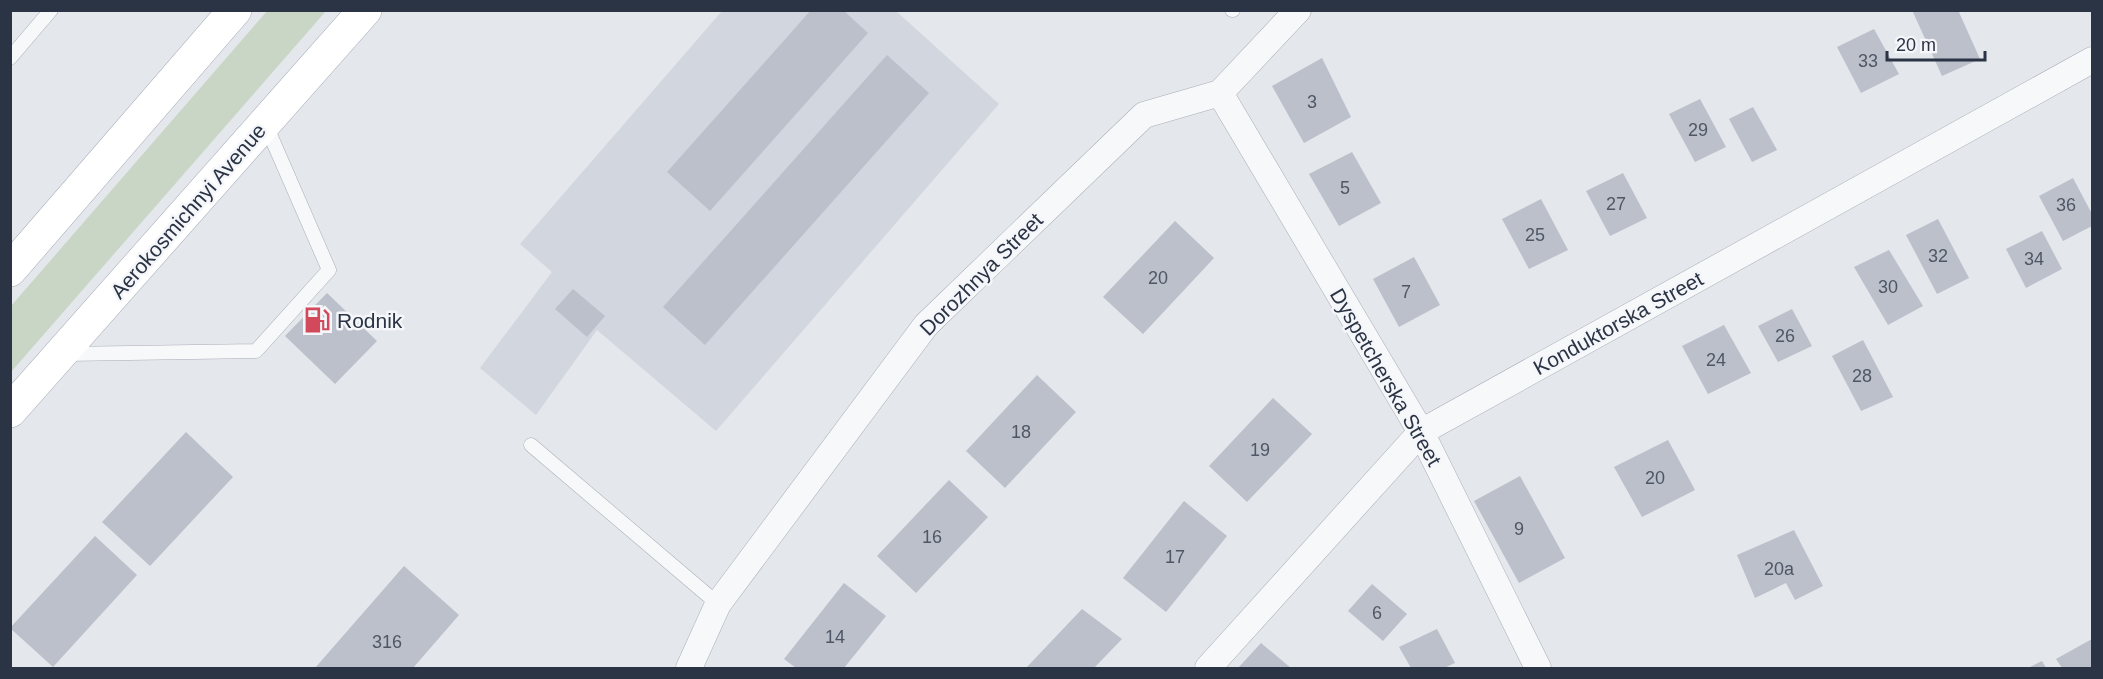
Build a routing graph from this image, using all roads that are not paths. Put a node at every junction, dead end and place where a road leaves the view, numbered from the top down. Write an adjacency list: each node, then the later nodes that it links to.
1 (51, 10): 5 (lane)
2 (235, 10): 9 (main road)
3 (365, 10): 8 (main road, Aerokosmichnyi Avenue)
4 (1298, 10): 7 (street)
5 (10, 58)
6 (2092, 60): 12 (street, Konduktorska Street)
7 (1220, 93): 12 (street, Dyspetcherska Street); 14 (street, Dorozhnya Street)
8 (265, 123): 10 (main road, Aerokosmichnyi Avenue); 10 (lane)
9 (10, 270)
10 (61, 354): 11 (main road, Aerokosmichnyi Avenue)
11 (10, 411)
12 (1421, 432): 16 (street, Konduktorska Street); 17 (street, Dyspetcherska Street)
13 (531, 445): 14 (lane)
14 (718, 604): 15 (street, Dorozhnya Street)
15 (689, 669)
16 (1208, 669)
17 (1538, 669)

